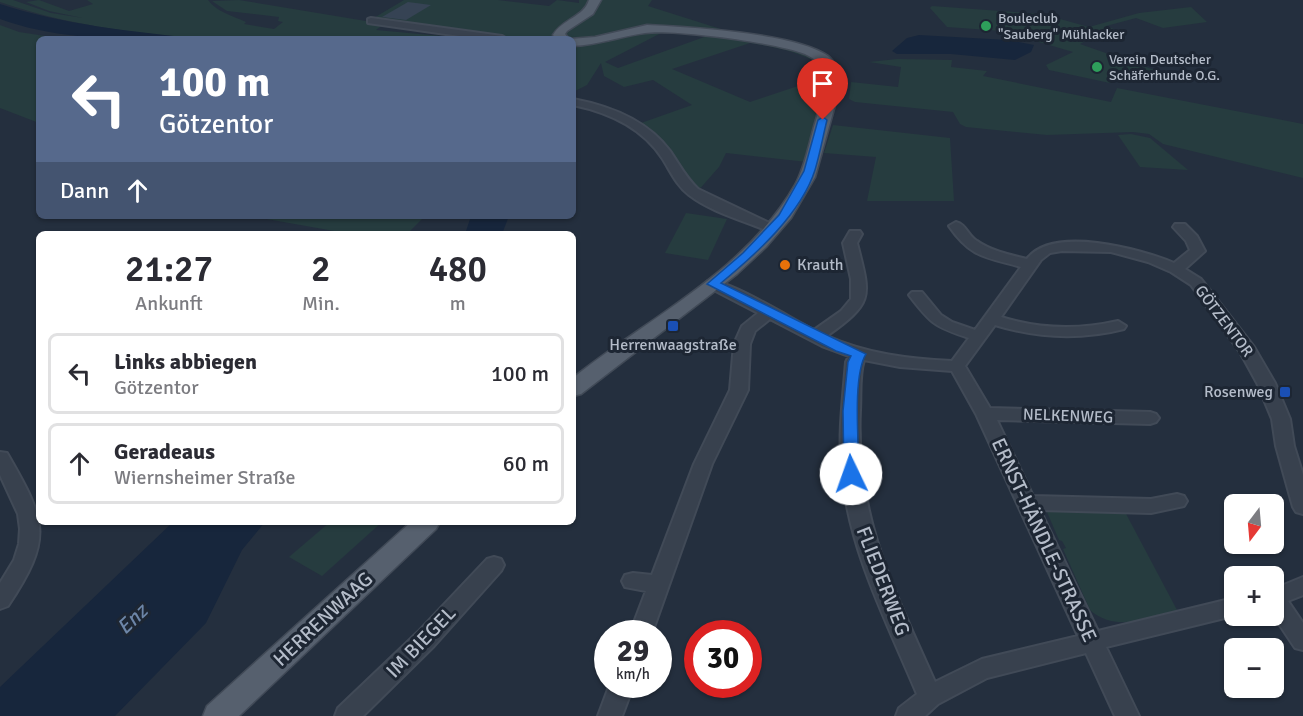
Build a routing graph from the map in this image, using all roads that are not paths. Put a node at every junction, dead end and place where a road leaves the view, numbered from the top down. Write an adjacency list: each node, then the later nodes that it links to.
1 (595, 0): 4 (main road)
2 (371, 21): 3 (street)
3 (480, 36)
4 (560, 36)
5 (576, 42): 9 (main road)
6 (576, 103): 9 (street)
7 (956, 226): 11 (street)
8 (1180, 227): 12 (street)
9 (773, 228): 13 (main road)
10 (855, 234): 18 (street)
11 (1030, 265): 12 (street, GÖTZENTOR); 16 (street, GÖTZENTOR)
12 (1176, 268): 28 (street, GÖTZENTOR)
13 (713, 284): 15 (street); 22 (main road)
14 (917, 295): 19 (street)
15 (770, 311): 18 (street); 32 (street)
16 (992, 319): 17 (street); 19 (street, GÖTZENTOR)
17 (1118, 326)
18 (817, 336): 20 (street)
19 (979, 336): 21 (street, GÖTZENTOR)
20 (859, 354): 21 (street); 41 (street, FLIEDERWEG)
21 (957, 366): 23 (street, ERNST-HÄNDLE-STRASSE)
22 (576, 386)
23 (985, 414): 24 (street, NELKENWEG); 27 (street, ERNST-HÄNDLE-STRASSE)
24 (1150, 418)
25 (0, 458): 35 (street)
26 (1177, 501): 27 (street)
27 (1027, 503): 40 (street, ERNST-HÄNDLE-STRASSE)
28 (1303, 507)
29 (424, 525): 43 (main road, HERRENWAAG)
30 (494, 565): 44 (street, IM BIEGEL)
31 (633, 581): 32 (street)
32 (658, 584): 38 (street)
33 (1303, 586): 34 (street)
34 (1284, 594)
35 (0, 600)
36 (1224, 610): 40 (street)
37 (1284, 612): 39 (street)
38 (645, 620)
39 (1303, 640)
40 (1091, 643): 41 (street); 47 (street, ERNST-HÄNDLE-STRASSE)
41 (930, 697): 46 (street)
42 (617, 698): 45 (street)
43 (218, 716)
44 (347, 716)
45 (610, 716)
46 (908, 716)
47 (1127, 716)

